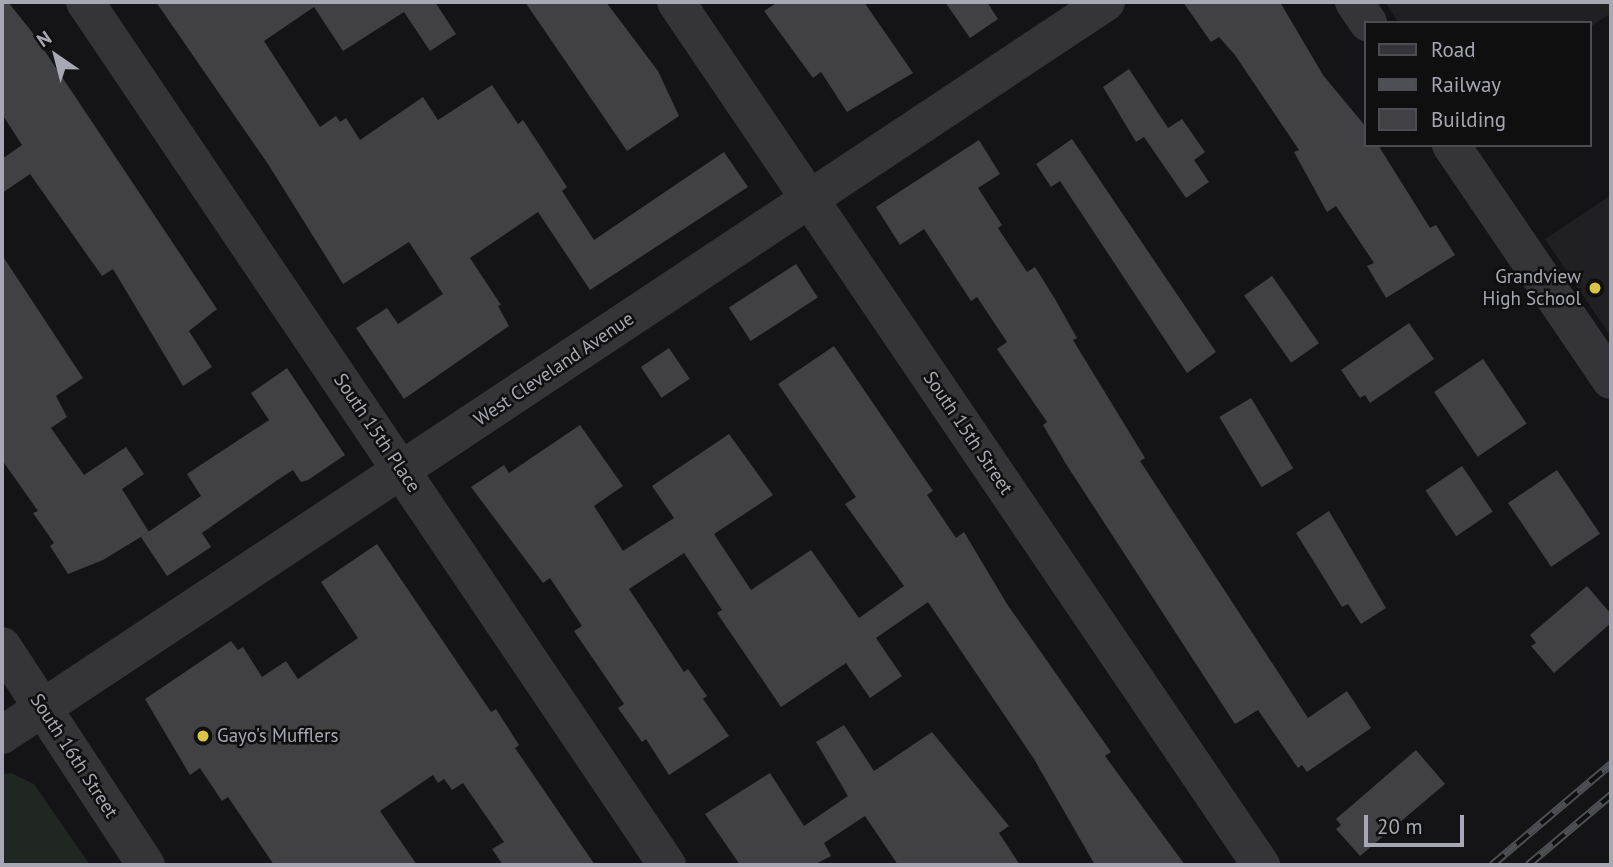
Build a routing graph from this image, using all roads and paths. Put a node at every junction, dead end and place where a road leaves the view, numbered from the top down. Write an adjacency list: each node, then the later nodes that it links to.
1 (85, 2): 9 (street, South 15th Place)
2 (676, 2): 7 (street, South 15th Street)
3 (1106, 2): 7 (street, West Cleveland Avenue)
4 (1353, 2): 5 (street)
5 (1367, 21)
6 (1452, 147): 8 (street)
7 (809, 199): 9 (street, West Cleveland Avenue); 15 (street, South 15th Street)
8 (1611, 380)
9 (402, 469): 11 (street, West Cleveland Avenue); 14 (street, South 15th Place)
10 (2, 646): 11 (street, South 16th Street)
11 (41, 708): 12 (street, West Cleveland Avenue); 13 (street, South 16th Street)
12 (2, 735)
13 (146, 865)
14 (667, 865)
15 (1261, 865)

